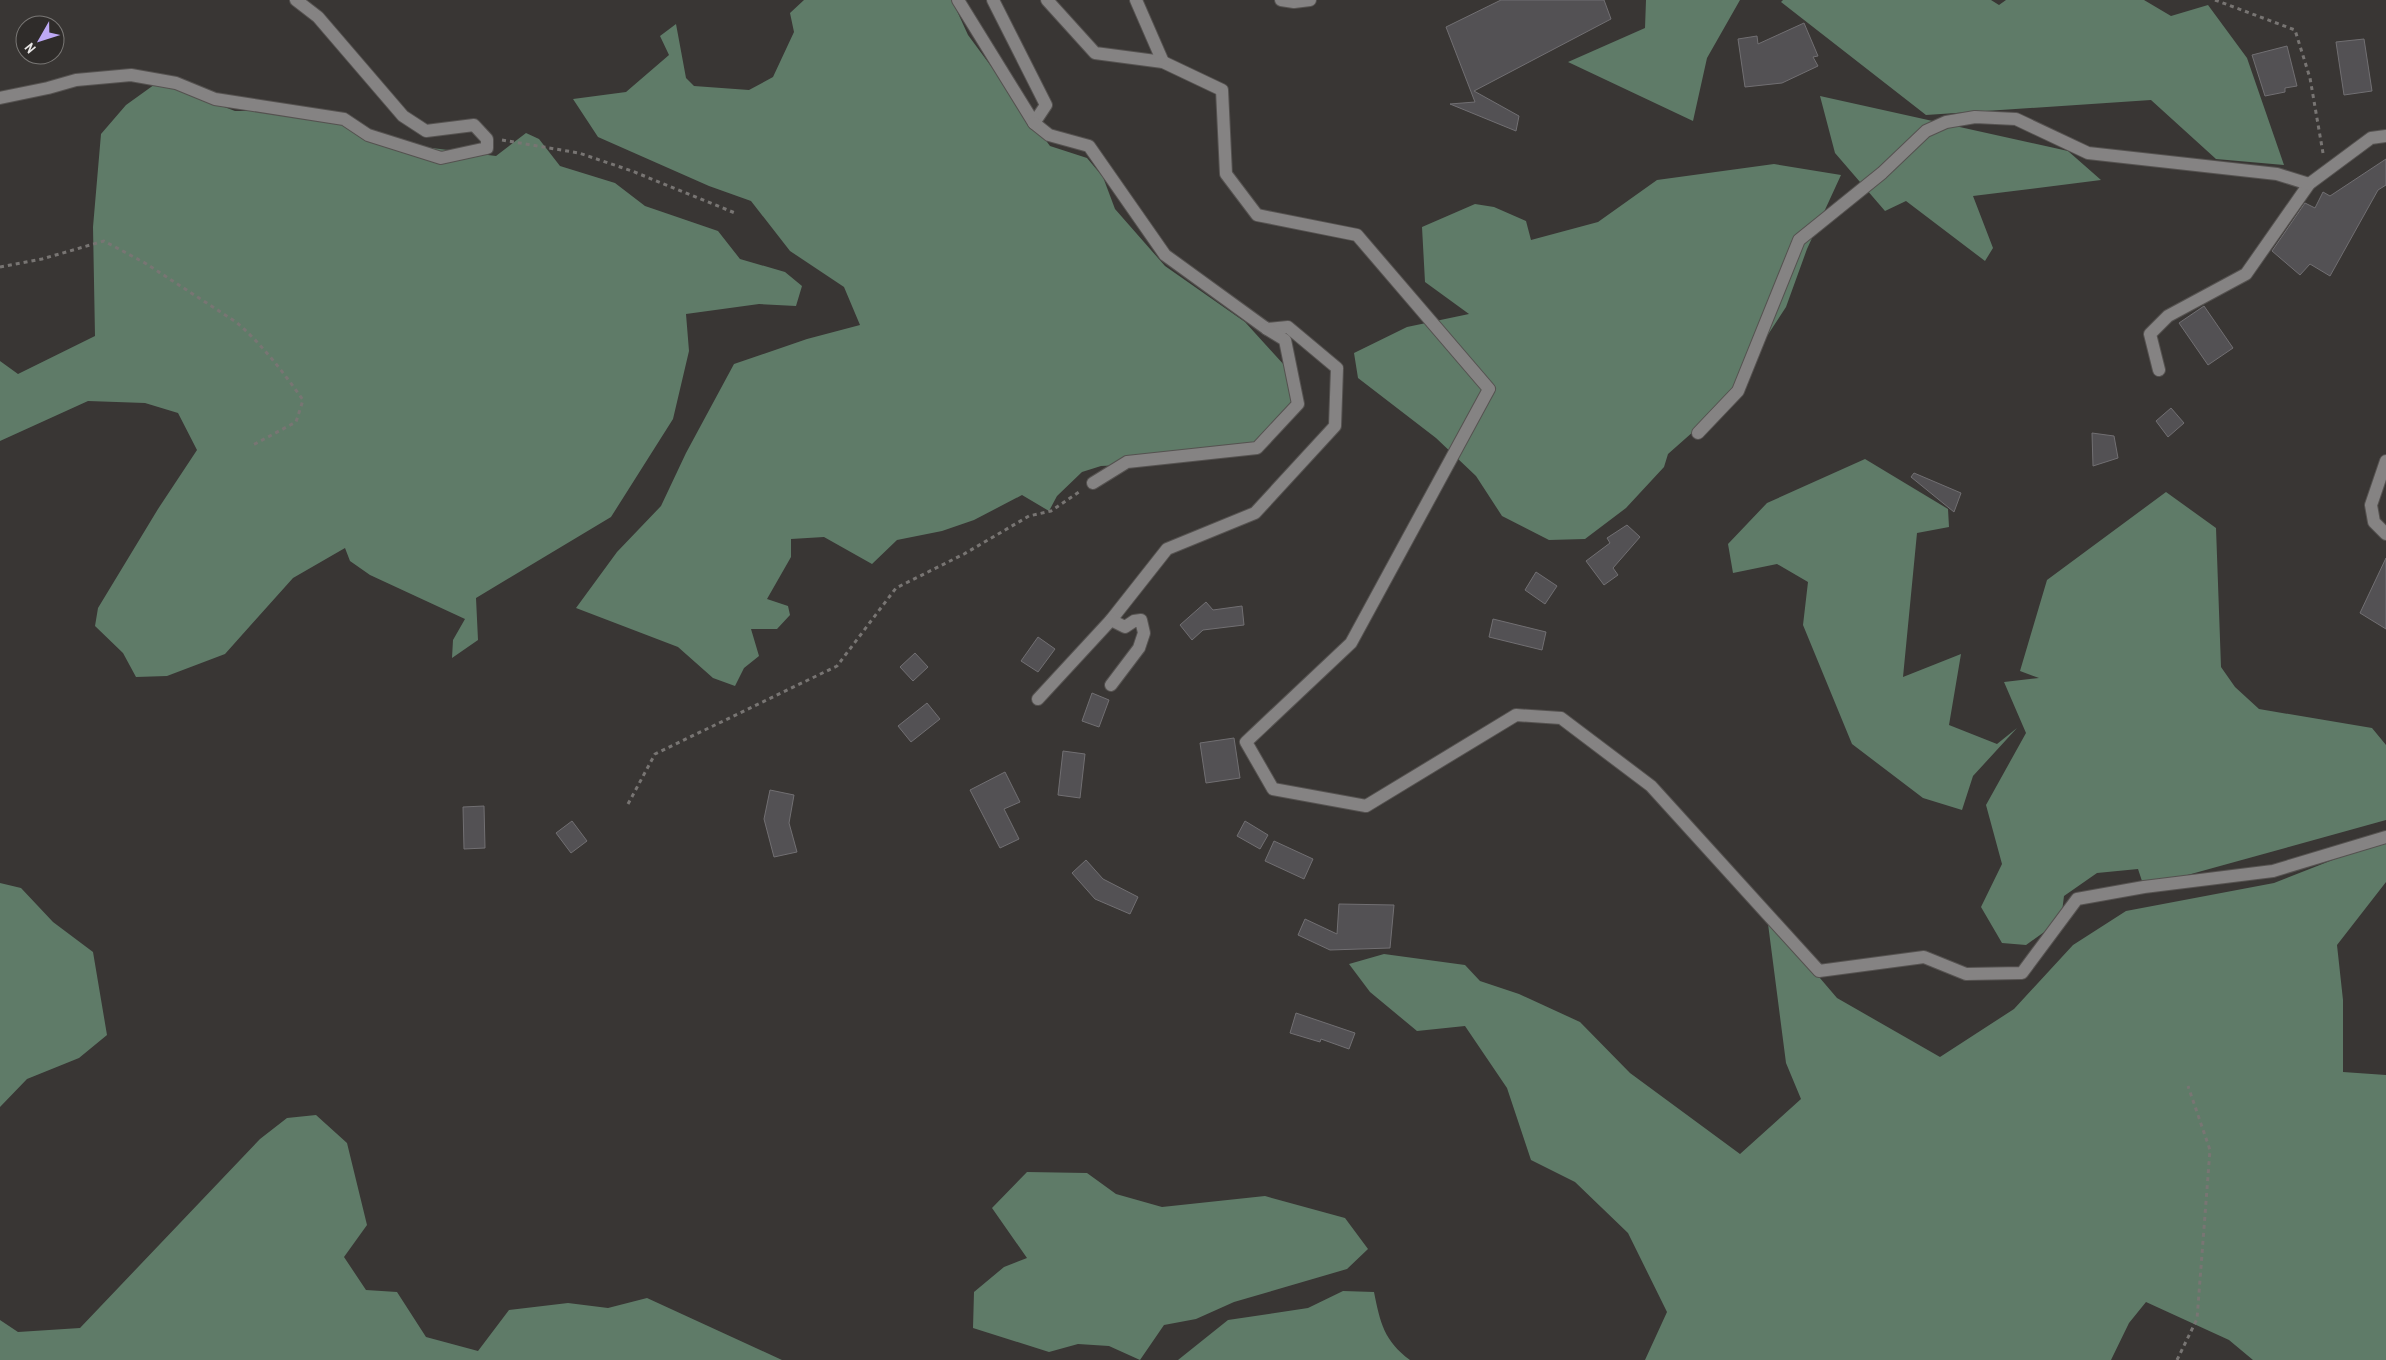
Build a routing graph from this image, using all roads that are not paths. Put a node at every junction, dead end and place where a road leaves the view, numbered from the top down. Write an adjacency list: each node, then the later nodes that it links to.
1 (296, 0): 9 (street)
2 (958, 0): 10 (street)
3 (994, 0): 10 (street)
4 (1047, 0): 8 (street)
5 (1136, 0): 8 (street)
6 (1281, 0): 7 (street)
7 (1310, 0)
8 (1163, 62): 22 (street)
9 (0, 98)
10 (1034, 123): 13 (street)
11 (2386, 136): 12 (street)
12 (2309, 184): 14 (street); 15 (street)
13 (1268, 328): 17 (street); 19 (street)
14 (2159, 370)
15 (1698, 433)
16 (2386, 461): 18 (street)
17 (1093, 483)
18 (2386, 534)
19 (1111, 620): 20 (street); 21 (street)
20 (1111, 685)
21 (1038, 699)
22 (2386, 837)

